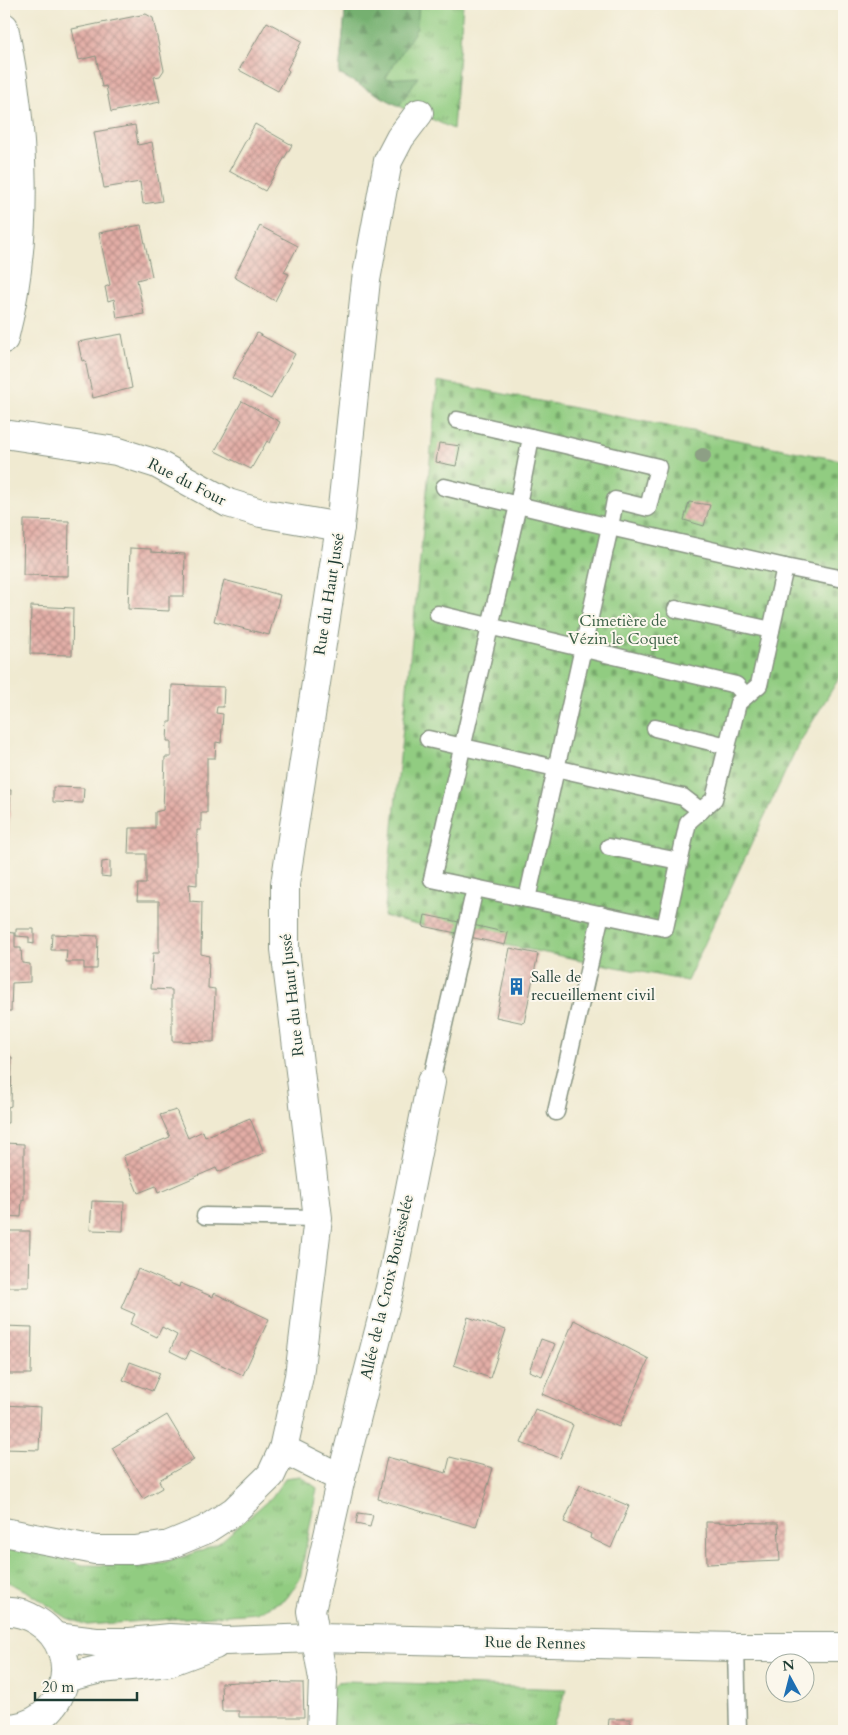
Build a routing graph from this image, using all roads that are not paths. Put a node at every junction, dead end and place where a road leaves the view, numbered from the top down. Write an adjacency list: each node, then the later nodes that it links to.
1 (4, 27): 3 (street)
2 (419, 113): 9 (street, Rue du Haut Jussé)
3 (4, 339)
4 (457, 420): 6 (lane)
5 (4, 434): 9 (street, Rue du Four)
6 (531, 437): 8 (lane); 10 (lane)
7 (444, 487): 8 (lane)
8 (518, 505): 10 (lane); 15 (lane)
9 (340, 527): 33 (street, Rue du Haut Jussé)
10 (610, 527): 11 (lane); 17 (lane)
11 (785, 567): 12 (lane); 16 (lane)
12 (844, 579)
13 (676, 609): 16 (lane)
14 (438, 614): 15 (lane)
15 (490, 628): 17 (lane); 21 (lane)
16 (771, 630): 18 (lane)
17 (582, 649): 18 (lane); 23 (lane)
18 (746, 696): 22 (lane)
19 (655, 728): 22 (lane)
20 (428, 738): 21 (lane)
21 (462, 746): 23 (lane); 27 (lane)
22 (727, 746): 24 (lane)
23 (557, 769): 24 (lane); 28 (lane)
24 (701, 811): 26 (lane)
25 (609, 847): 26 (lane)
26 (679, 861): 29 (lane)
27 (475, 888): 28 (lane); 30 (lane, Allée de la Croix Bouësselée)
28 (527, 899): 29 (lane)
29 (601, 914): 31 (lane)
30 (431, 1082): 35 (street, Allée de la Croix Bouësselée)
31 (556, 1112)
32 (205, 1216): 33 (lane)
33 (318, 1218): 34 (street, Rue du Haut Jussé)
34 (283, 1449): 35 (street); 36 (street, Rue du Haut Jussé)
35 (341, 1478): 39 (street, Allée de la Croix Bouësselée)
36 (4, 1532)
37 (4, 1612): 38 (street)
38 (56, 1637): 40 (street, Rue de Rennes); 43 (street)
39 (317, 1638): 40 (street, Rue de Rennes); 41 (street, Rue de Rennes); 45 (street, Allée de la Croix Bouësselée)
40 (225, 1641): 43 (street, Rue de Rennes)
41 (736, 1647): 42 (street, Rue de Rennes); 46 (lane)
42 (844, 1647)
43 (65, 1678): 44 (street)
44 (18, 1729)
45 (321, 1731)
46 (738, 1731)

